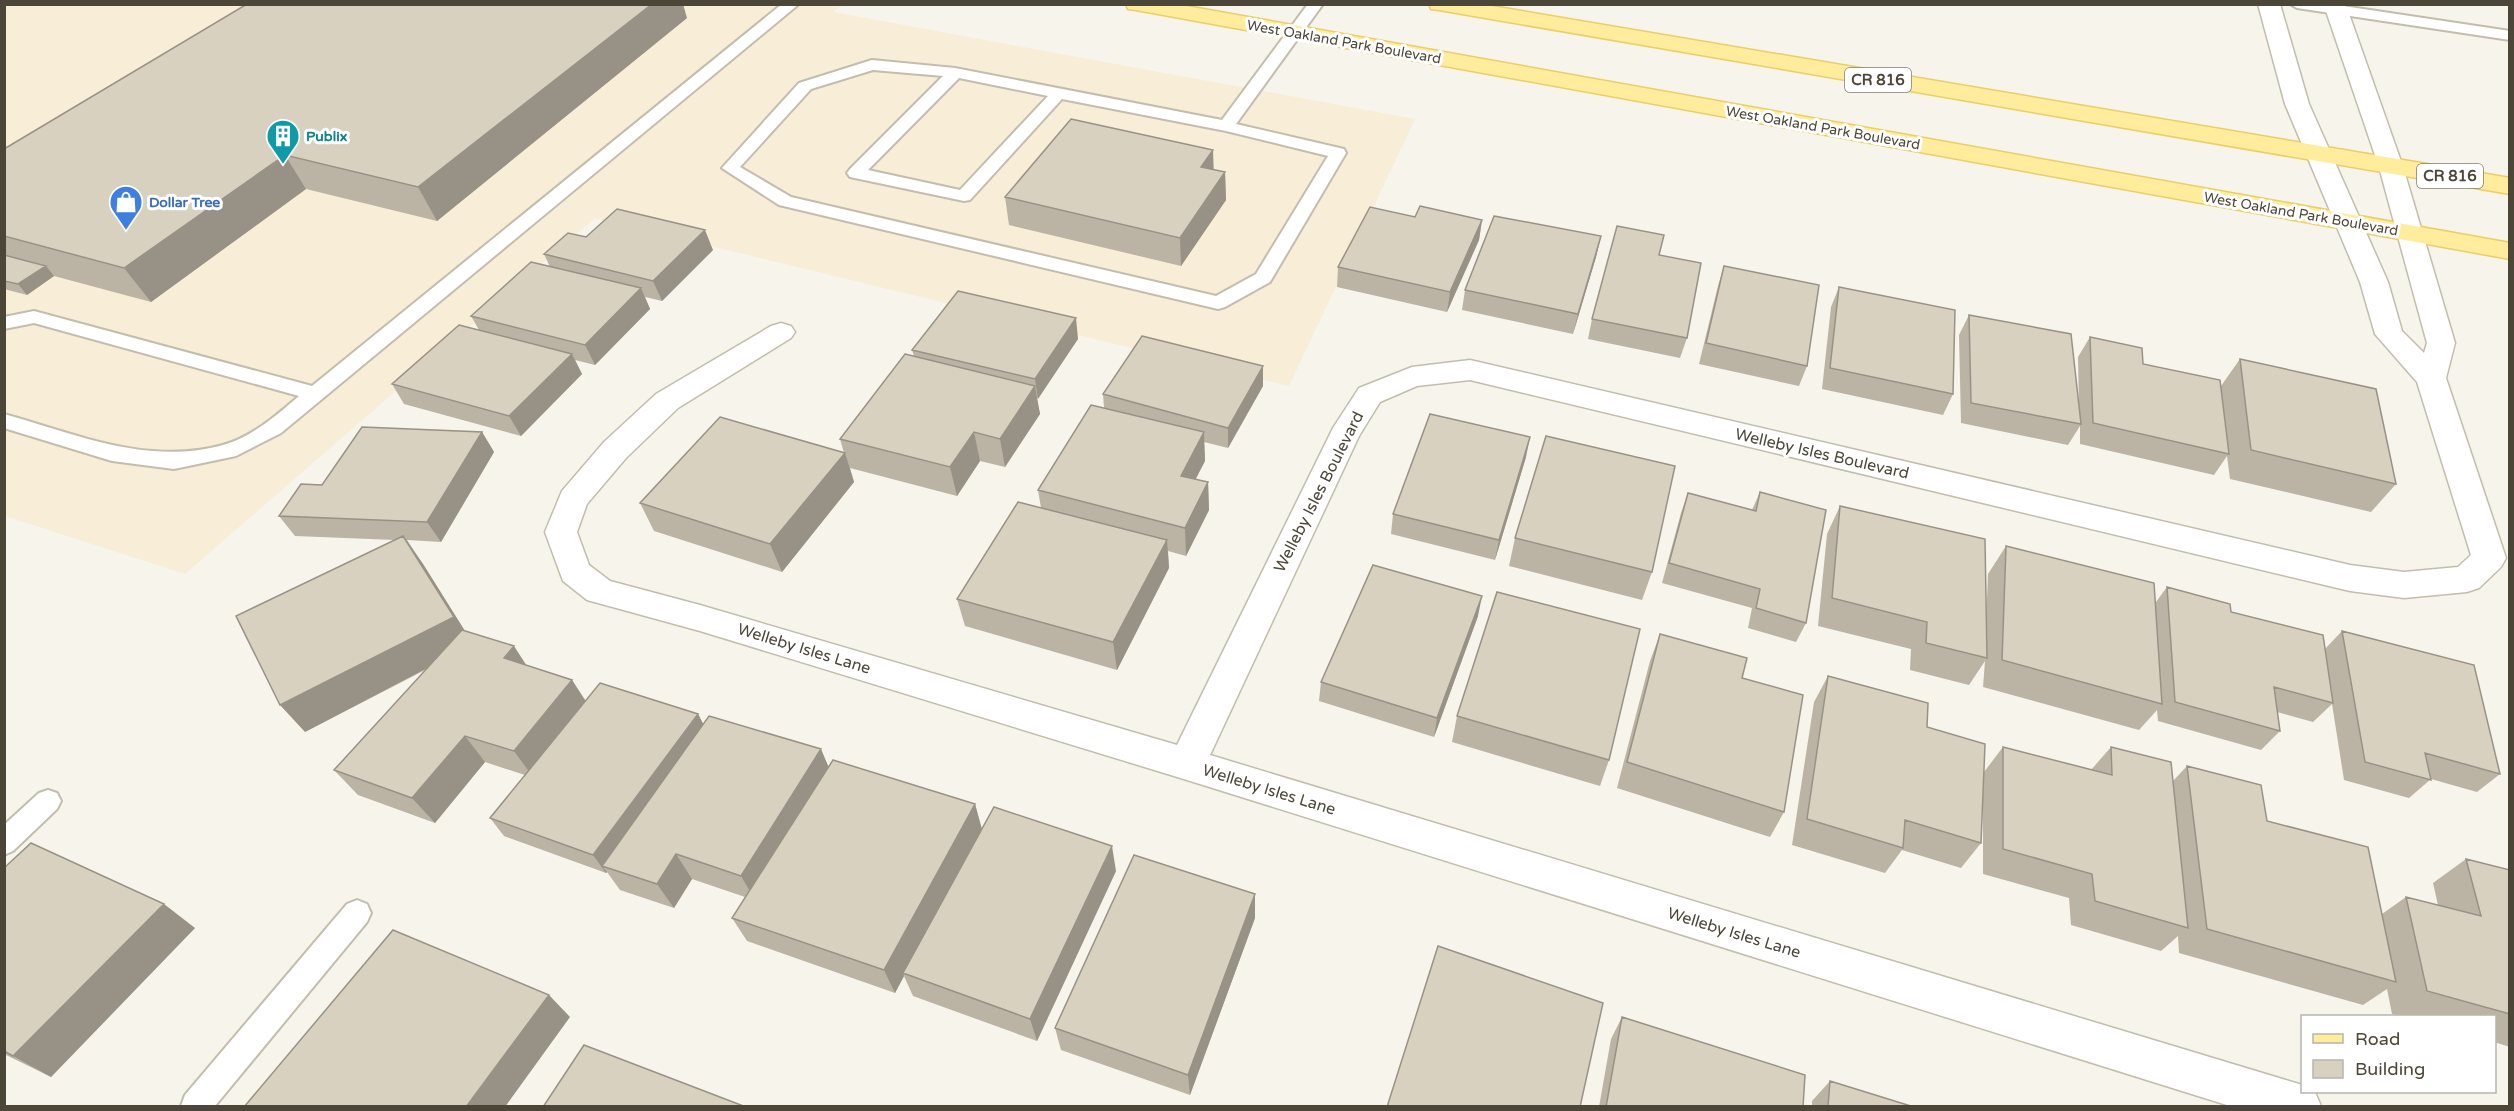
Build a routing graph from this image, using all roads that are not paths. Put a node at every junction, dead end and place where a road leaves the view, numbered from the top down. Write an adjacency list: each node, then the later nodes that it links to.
1 (792, 4): 22 (lane)
2 (1136, 4): 8 (main road, West Oakland Park Boulevard)
3 (1316, 4): 8 (lane)
4 (1439, 4): 13 (main road, CR 816)
5 (2269, 4): 13 (street, Welleby Isles Boulevard)
6 (2297, 4): 7 (lane)
7 (2337, 11): 9 (lane); 14 (street)
8 (1294, 33): 12 (lane); 16 (main road, West Oakland Park Boulevard)
9 (2510, 36)
10 (955, 73): 11 (lane); 11 (lane); 12 (lane)
11 (1059, 93): 12 (lane)
12 (1226, 126)
13 (2317, 155): 14 (main road, CR 816); 16 (street, Welleby Isles Boulevard)
14 (2391, 166): 15 (main road, CR 816); 17 (street)
15 (2510, 186)
16 (2349, 222): 17 (main road, West Oakland Park Boulevard); 21 (street, Welleby Isles Boulevard)
17 (2410, 234): 18 (main road, West Oakland Park Boulevard); 21 (street)
18 (2510, 251)
19 (4, 323): 22 (lane)
20 (781, 332): 25 (street, Welleby Isles Lane)
21 (2431, 378): 24 (street, Welleby Isles Boulevard)
22 (316, 394): 23 (lane)
23 (4, 421)
24 (2499, 560): 25 (street, Welleby Isles Boulevard)
25 (1188, 765): 30 (street, Welleby Isles Lane)
26 (48, 801): 27 (lane)
27 (4, 843)
28 (357, 913): 29 (lane)
29 (196, 1107)
30 (2299, 1107)

